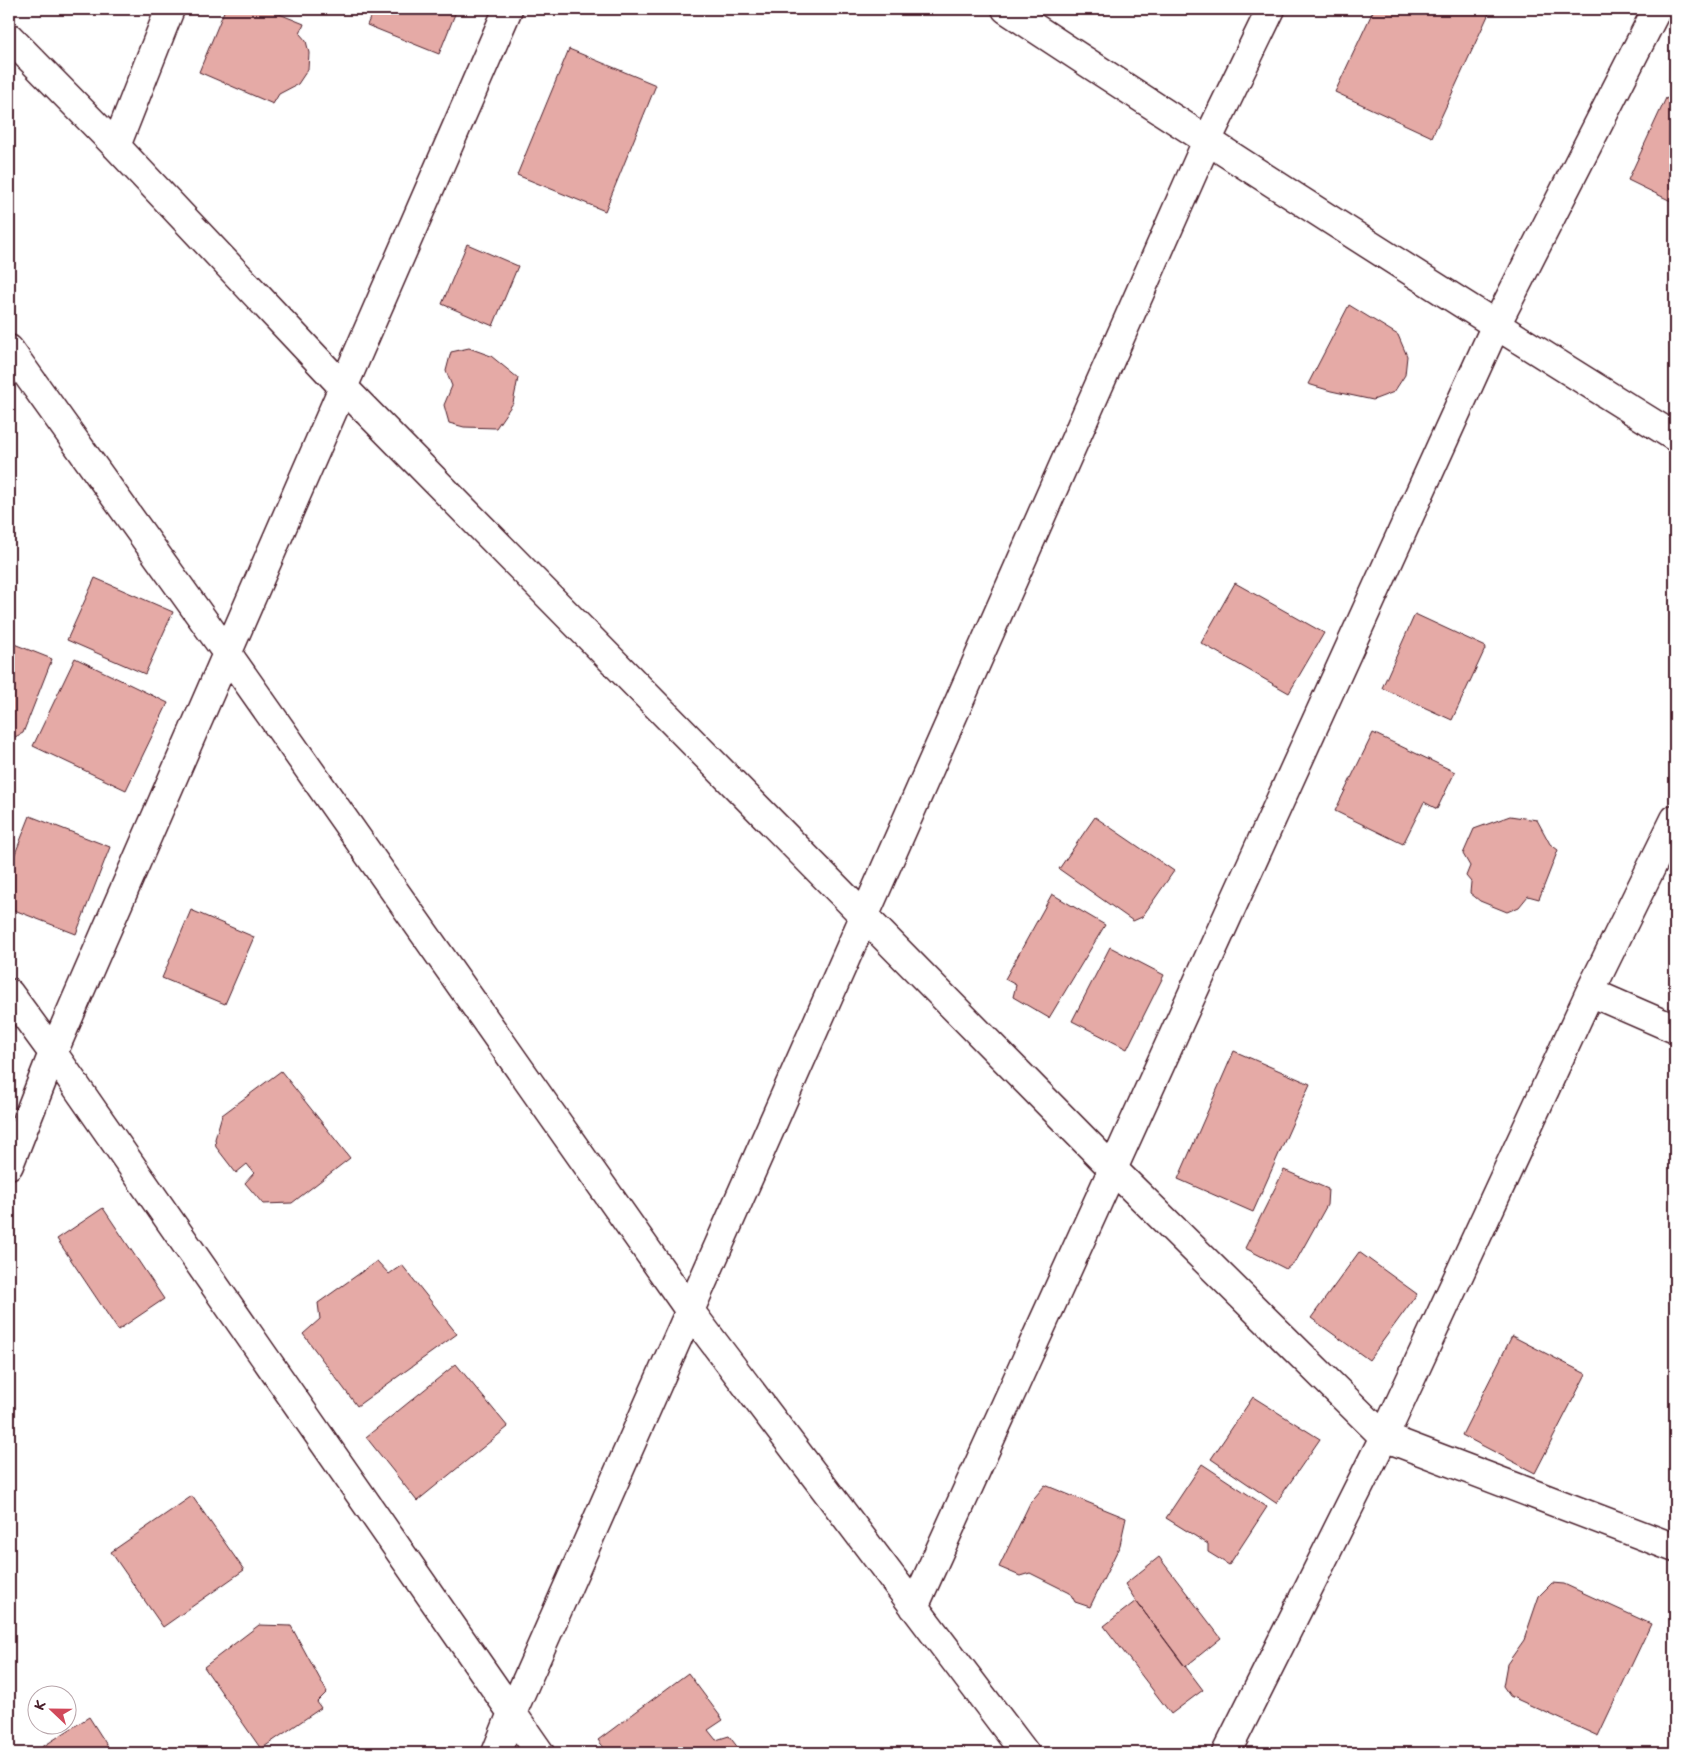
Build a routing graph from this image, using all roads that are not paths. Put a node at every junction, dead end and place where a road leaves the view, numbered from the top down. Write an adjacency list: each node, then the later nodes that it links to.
1 (170, 9): 8 (street)
2 (508, 9): 11 (street)
3 (1006, 9): 7 (street)
4 (1270, 9): 7 (street)
5 (1657, 9): 9 (street)
6 (9, 37): 8 (street)
7 (1207, 141): 9 (street); 15 (street)
8 (116, 146): 11 (street)
9 (1496, 325): 12 (street); 21 (street)
10 (9, 349): 13 (street)
11 (343, 387): 13 (street); 15 (street)
12 (1675, 437)
13 (227, 652): 19 (street); 22 (street)
14 (1675, 819): 16 (street)
15 (864, 917): 21 (street); 22 (street)
16 (1590, 992): 18 (street); 23 (street)
17 (9, 993): 19 (street)
18 (1675, 1029)
19 (53, 1053): 20 (street); 26 (street)
20 (9, 1166)
21 (1113, 1169): 23 (street); 25 (street)
22 (690, 1310): 25 (street); 26 (street)
23 (1384, 1437): 24 (street); 30 (street)
24 (1675, 1548)
25 (914, 1607): 29 (street)
26 (512, 1713): 27 (street); 28 (street)
27 (496, 1753)
28 (540, 1753)
29 (1025, 1753)
30 (1226, 1753)

